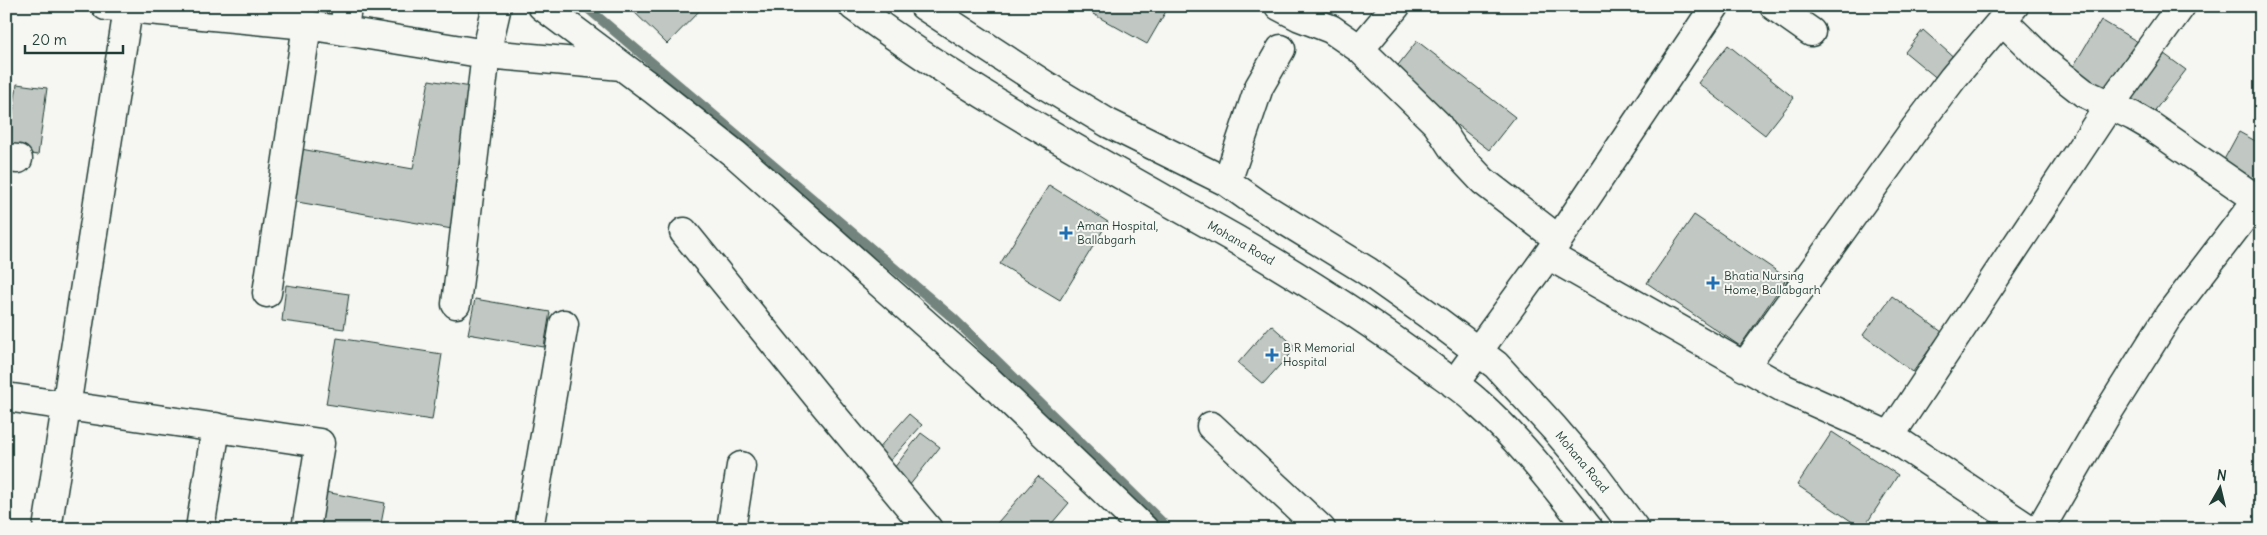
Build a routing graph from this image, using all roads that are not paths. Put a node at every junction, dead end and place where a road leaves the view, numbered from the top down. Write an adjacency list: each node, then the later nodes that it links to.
1 (497, 6): 18 (street)
2 (542, 6): 19 (street)
3 (852, 6): 30 (street, Mohana Road)
4 (924, 6): 21 (street, Mohana Road)
5 (1279, 6): 17 (street)
6 (1396, 6): 17 (street)
7 (1716, 6): 24 (street)
8 (1774, 6): 15 (street)
9 (2181, 6): 20 (street)
10 (117, 8): 11 (street); 32 (street)
11 (198, 11): 14 (street)
12 (2009, 14): 20 (street); 29 (street)
13 (346, 18): 14 (street); 18 (street)
14 (307, 25): 25 (street)
15 (1811, 32)
16 (1282, 49): 21 (street)
17 (1360, 49): 24 (street)
18 (486, 54): 19 (street); 26 (street)
19 (622, 66): 43 (street)
20 (2109, 106): 22 (street); 35 (street)
21 (1227, 182): 28 (street, Mohana Road)
22 (2259, 201): 48 (street)
23 (684, 232): 42 (street)
24 (1553, 247): 28 (street); 29 (street)
25 (268, 293)
26 (456, 304)
27 (564, 324): 40 (street)
28 (1478, 351): 30 (street); 46 (street, Mohana Road)
29 (1744, 367): 35 (street)
30 (1454, 384): 45 (street, Mohana Road)
31 (6, 397): 32 (street)
32 (67, 406): 34 (street); 37 (street)
33 (1211, 426): 44 (street)
34 (216, 427): 38 (street); 39 (street)
35 (1890, 436): 47 (street)
36 (741, 466): 41 (street)
37 (48, 529)
38 (200, 529)
39 (306, 529)
40 (529, 529)
41 (731, 529)
42 (928, 529)
43 (1144, 529)
44 (1320, 529)
45 (1589, 529)
46 (1636, 529)
47 (2030, 529)
48 (2040, 529)

